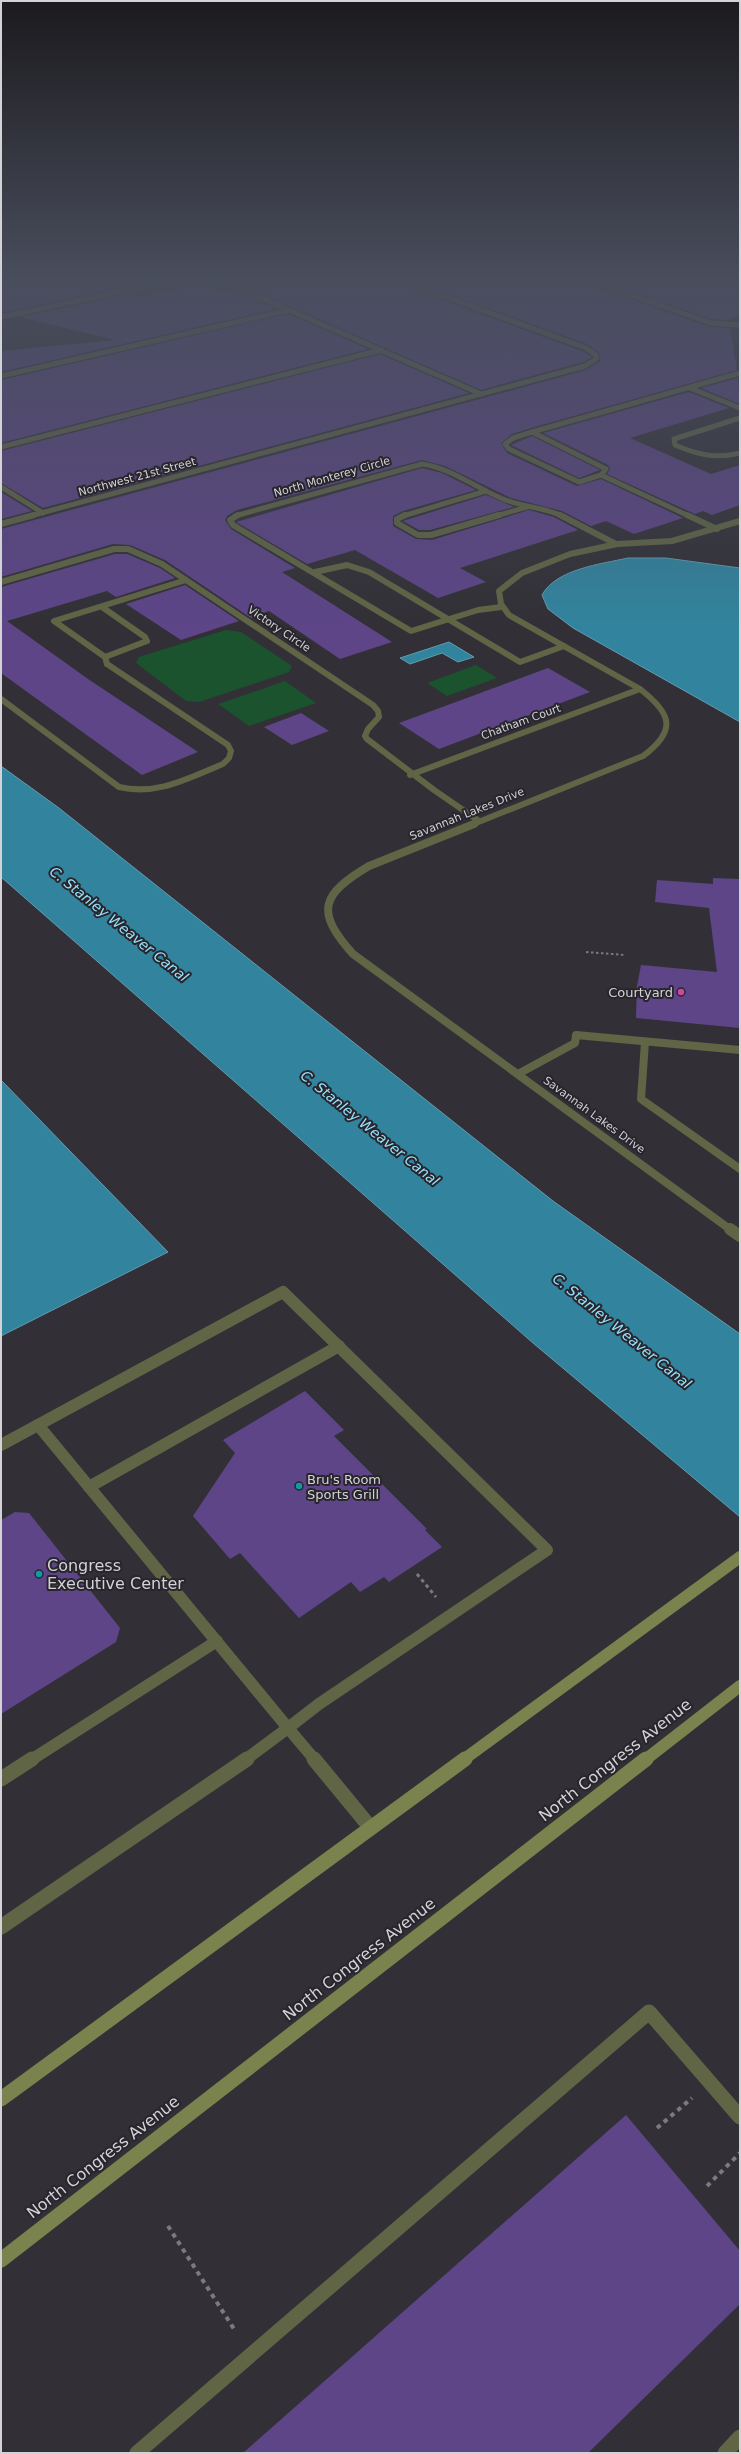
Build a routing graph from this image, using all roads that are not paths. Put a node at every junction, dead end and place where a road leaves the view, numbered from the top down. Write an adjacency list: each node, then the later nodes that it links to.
1 (205, 395): 8 (street)
2 (479, 395): 14 (street, Northwest 21st Street)
3 (667, 395): 7 (street)
4 (706, 395): 5 (street)
5 (740, 408)
6 (740, 418): 9 (street)
7 (532, 432): 10 (street); 10 (street)
8 (1, 446)
9 (740, 453)
10 (601, 475): 17 (street)
11 (1, 488): 14 (street)
12 (486, 491): 13 (street, North Monterey Circle); 13 (street); 19 (street, North Monterey Circle)
13 (530, 507): 18 (street, North Monterey Circle)
14 (43, 513): 16 (street, Northwest 21st Street)
15 (738, 523): 17 (street)
16 (1, 524)
17 (717, 529): 18 (street)
18 (616, 544): 23 (street)
19 (316, 572): 24 (street); 24 (street)
20 (186, 580): 21 (street, Victory Circle); 22 (street); 29 (street, Victory Circle)
21 (1, 582)
22 (102, 607): 26 (street); 26 (street)
23 (501, 607): 24 (street); 25 (street, Savannah Lakes Drive)
24 (446, 620): 25 (street)
25 (564, 646): 27 (street, Savannah Lakes Drive)
26 (106, 660): 28 (street)
27 (640, 689): 29 (street, Chatham Court); 30 (street, Savannah Lakes Drive)
28 (1, 699)
29 (410, 775): 30 (street, Victory Circle)
30 (479, 821): 33 (street, Savannah Lakes Drive)
31 (645, 1042): 32 (street); 33 (street); 34 (street)
32 (740, 1050)
33 (518, 1074): 35 (street, Savannah Lakes Drive)
34 (740, 1170)
35 (740, 1236)
36 (339, 1346): 37 (street); 39 (street); 43 (street)
37 (38, 1425): 38 (street); 39 (street)
38 (1, 1445)
39 (89, 1487): 41 (street)
40 (740, 1557): 45 (main road)
41 (217, 1641): 43 (street); 44 (street)
42 (740, 1686): 49 (main road, North Congress Avenue)
43 (289, 1728): 45 (street); 46 (street)
44 (1, 1778)
45 (370, 1827): 47 (main road)
46 (1, 1927)
47 (1, 2098)
48 (740, 2117): 51 (street)
49 (1, 2260)
50 (740, 2437): 52 (street)
51 (137, 2453)
52 (725, 2453)

